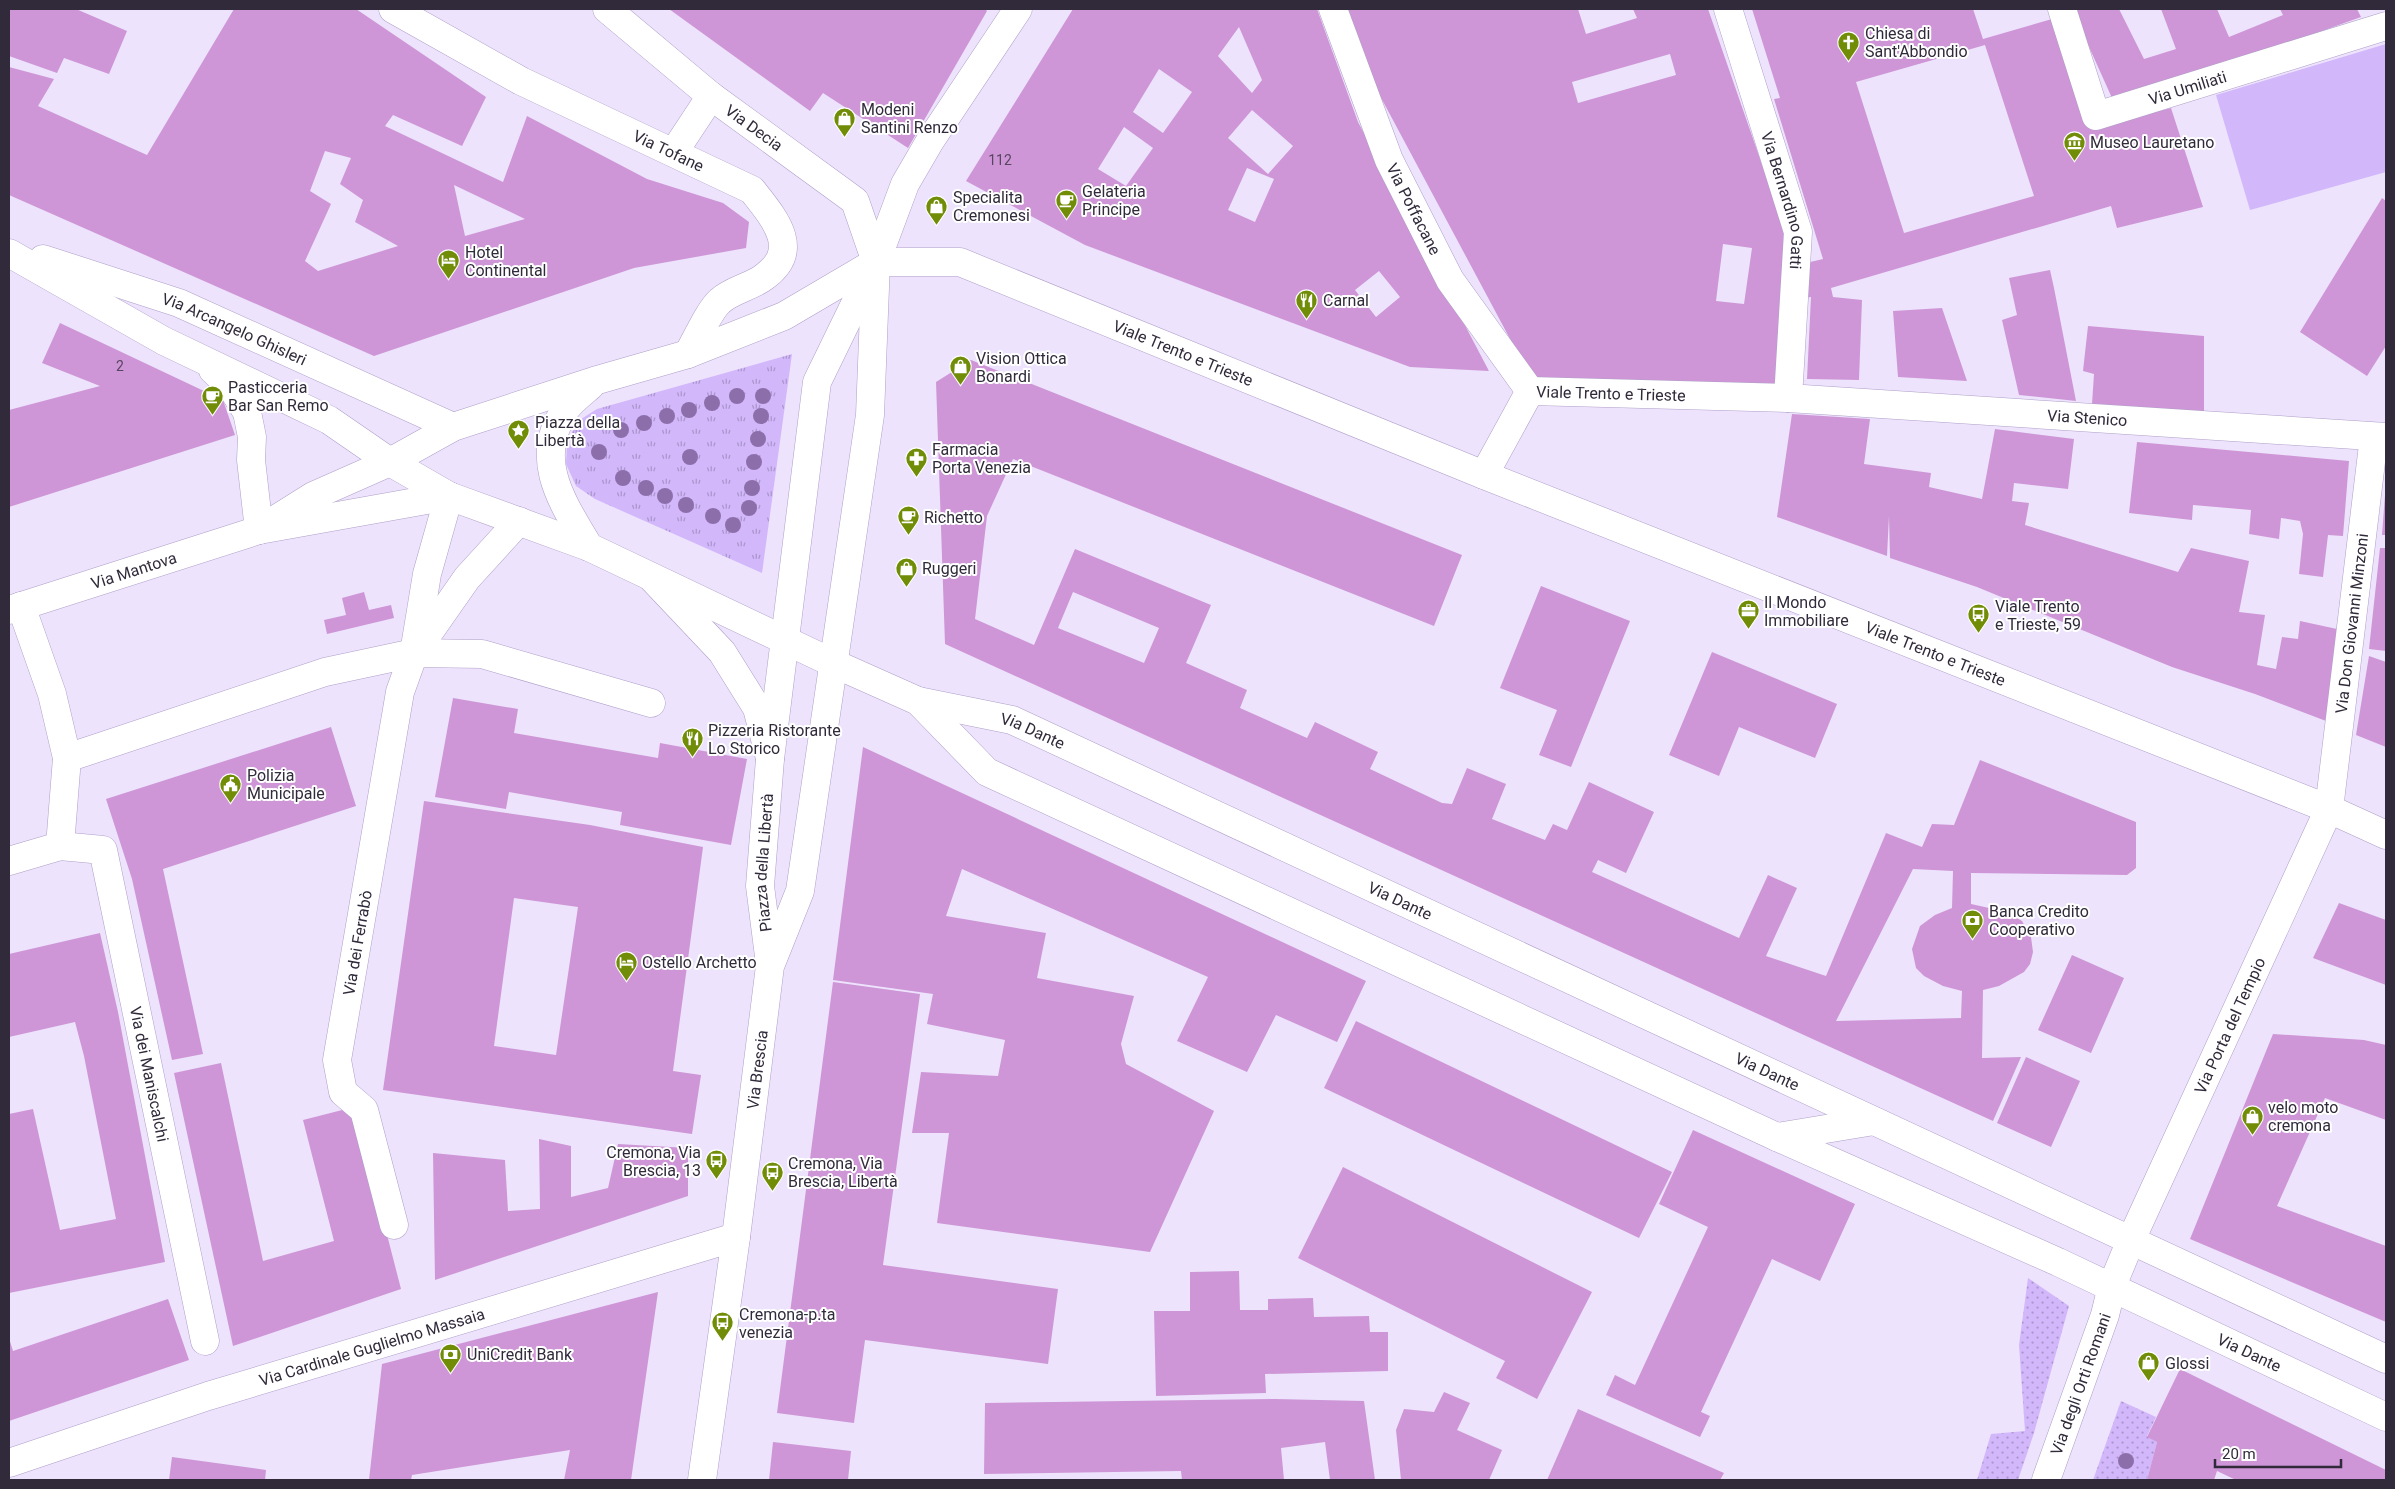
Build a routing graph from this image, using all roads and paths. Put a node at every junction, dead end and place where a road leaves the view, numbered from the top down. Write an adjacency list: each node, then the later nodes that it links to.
1 (393, 9): 9 (main road, Via Tofane)
2 (608, 9): 8 (main road, Via Decia)
3 (1333, 9): 16 (main road, Via Poffacane)
4 (1728, 9): 17 (main road, Via Bernardino Gatti)
5 (2062, 9): 7 (main road, Via Umiliati)
6 (1011, 12): 12 (main road)
7 (2376, 22)
8 (711, 96): 9 (main road); 12 (main road, Via Decia)
9 (674, 152): 13 (main road, Via Tofane)
10 (9, 248): 18 (main road, Via Arcangelo Ghisleri)
11 (9, 253): 14 (main road)
12 (876, 262): 13 (main road); 21 (main road, Viale Trento e Trieste); 28 (main road, Piazza della Libertà); 30 (main road)
13 (688, 354): 15 (main road)
14 (201, 359): 20 (main road); 24 (main road)
15 (594, 381): 18 (main road); 25 (main road)
16 (1530, 391): 17 (main road, Viale Trento e Trieste); 21 (main road, Viale Trento e Trieste)
17 (1788, 398): 19 (main road, Via Stenico)
18 (453, 427): 20 (main road, Via Mantova)
19 (2380, 437): 35 (main road, Via Don Giovanni Minzoni)
20 (390, 462): 22 (main road); 24 (main road, Via Mantova)
21 (1484, 475): 35 (main road, Viale Trento e Trieste)
22 (449, 496): 23 (main road, Piazza della Libertà); 24 (main road, Via Mantova); 29 (main road, Via dei Ferrabò)
23 (519, 521): 25 (main road, Piazza della Libertà); 29 (main road, Via dei Ferrabò)
24 (258, 530): 27 (main road, Via Mantova)
25 (589, 546): 26 (main road, Piazza della Libertà)
26 (649, 575): 28 (main road, Piazza della Libertà); 34 (main road, Piazza della Libertà)
27 (15, 608): 33 (main road)
28 (783, 639): 30 (main road, Piazza della Libertà); 34 (main road, Piazza della Libertà)
29 (414, 653): 32 (main road); 33 (main road); 42 (main road, Via dei Ferrabò)
30 (835, 664): 31 (main road, Via Dante); 39 (main road, Via Brescia)
31 (918, 701): 40 (main road, Via Dante); 41 (main road, Via Dante)
32 (651, 703)
33 (67, 758): 37 (main road)
34 (770, 759): 39 (main road, Piazza della Libertà)
35 (2329, 809): 36 (main road, Viale Trento e Trieste); 44 (main road, Via Porta del Tempio)
36 (2386, 835)
37 (60, 846): 38 (main road); 46 (main road, Via dei Maniscalchi)
38 (9, 861)
39 (770, 966): 43 (main road, Via Brescia)
40 (1874, 1121): 41 (main road); 44 (main road, Via Dante)
41 (1777, 1137): 45 (main road, Via Dante)
42 (394, 1225)
43 (736, 1236): 49 (main road, Via Cardinale Guglielmo Massaia); 50 (main road, Via Brescia)
44 (2131, 1240): 45 (main road); 47 (main road, Via Dante)
45 (2112, 1286): 48 (main road, Via Dante); 51 (main road, Via degli Orti Romani)
46 (205, 1341)
47 (2386, 1359)
48 (2386, 1417)
49 (9, 1463)
50 (702, 1480)
51 (2046, 1480)

